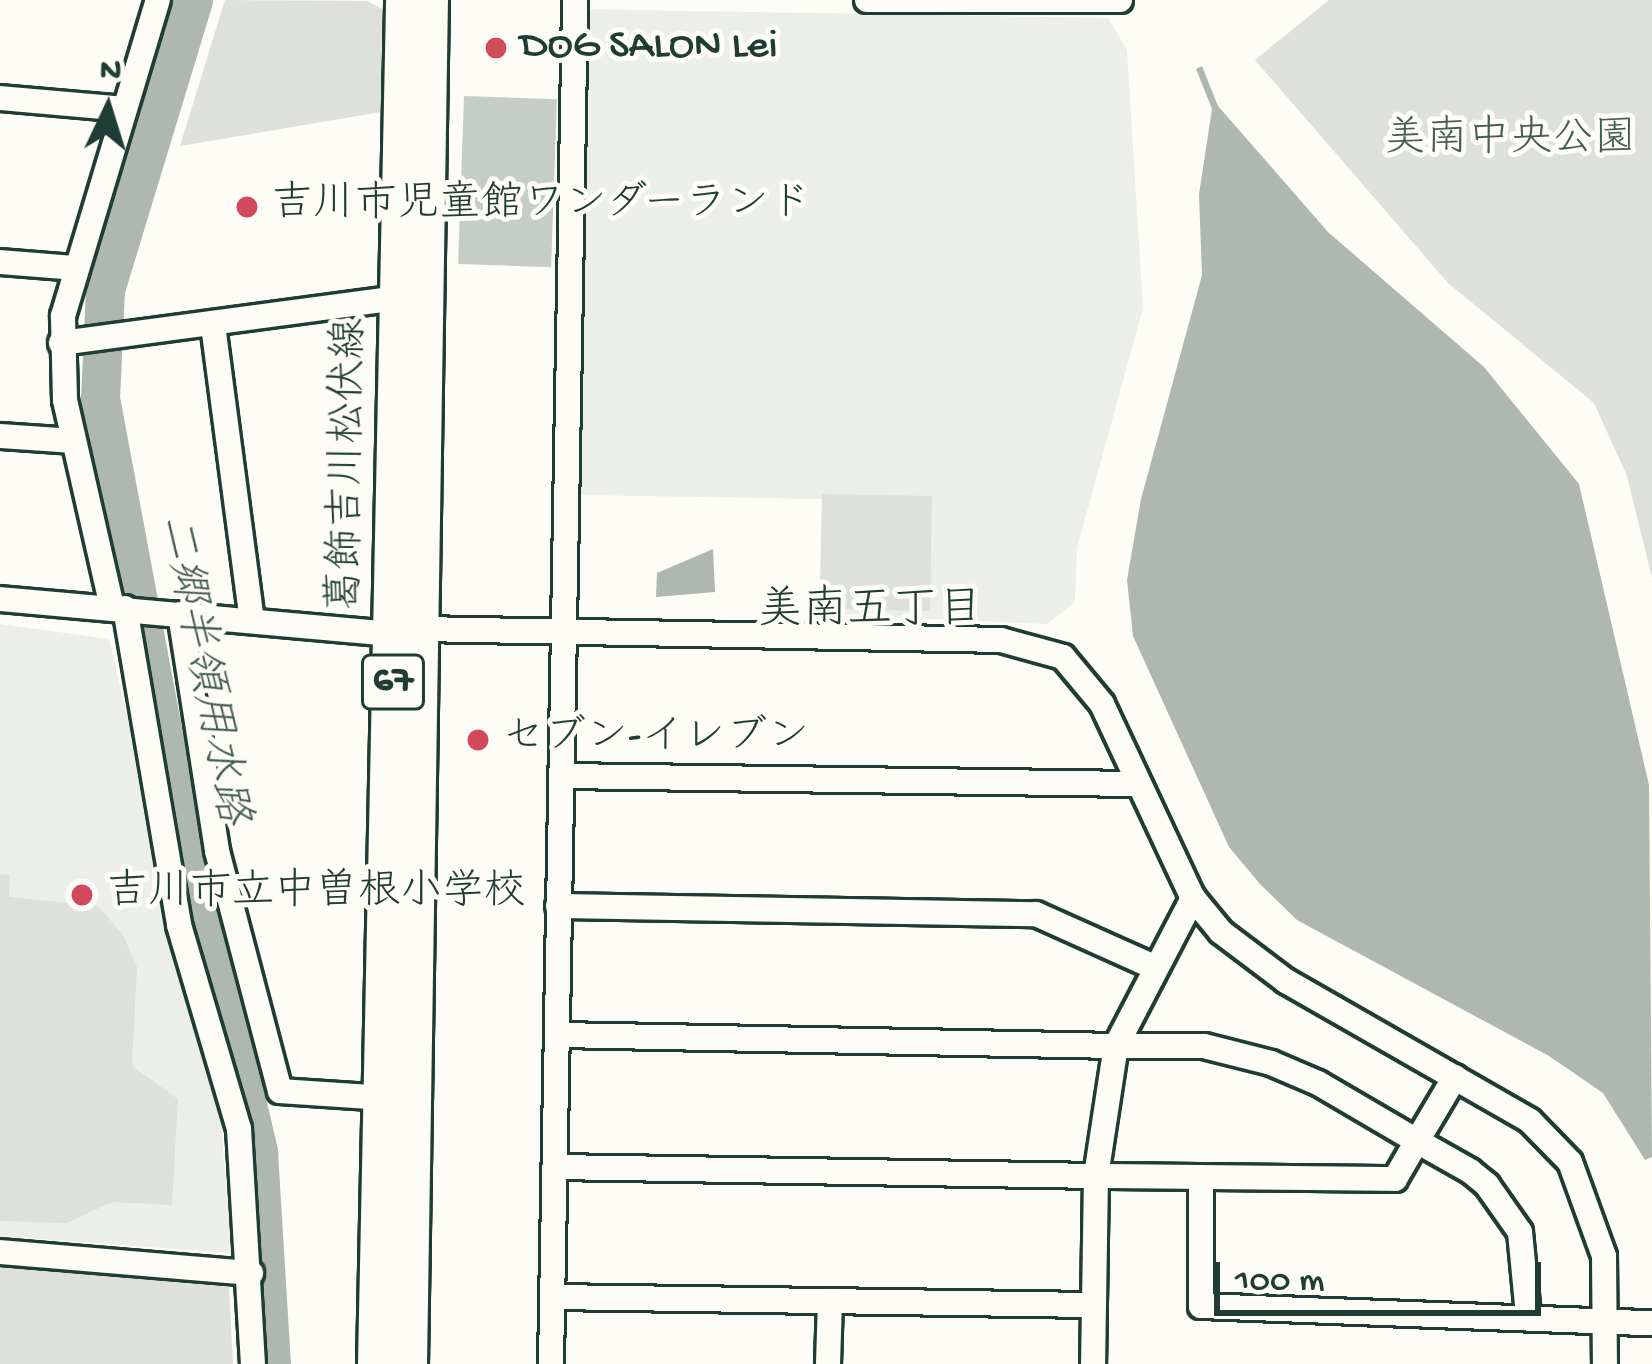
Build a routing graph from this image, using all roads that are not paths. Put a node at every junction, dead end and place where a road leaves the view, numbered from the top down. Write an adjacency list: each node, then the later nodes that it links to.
1 (158, 0): 8 (street)
2 (404, 0): 11 (main road, 葛飾吉川松伏線 / 67)
3 (430, 0): 20 (main road, 葛飾吉川松伏線 / 67)
4 (575, 0): 21 (street)
5 (867, 0): 6 (street)
6 (1120, 0)
7 (0, 98): 8 (street)
8 (124, 109): 10 (street)
9 (0, 262): 10 (street)
10 (74, 268): 13 (street)
11 (398, 298): 12 (street); 20 (main road, 葛飾吉川松伏線 / 67)
12 (213, 325): 13 (street); 19 (street)
13 (62, 343): 15 (street)
14 (0, 436): 15 (street)
15 (73, 441): 17 (street)
16 (0, 599): 17 (street)
17 (118, 608): 18 (street); 36 (street)
18 (172, 613): 19 (street); 30 (street)
19 (252, 620): 20 (street)
20 (407, 631): 21 (street); 30 (main road, 葛飾吉川松伏線 / 67); 45 (main road, 葛飾吉川松伏線 / 67)
21 (565, 632): 22 (street); 23 (street)
22 (562, 776): 23 (street); 25 (street)
23 (1138, 784): 24 (street)
24 (1193, 898): 26 (street); 29 (street)
25 (558, 906): 26 (street); 27 (street)
26 (1154, 967): 28 (street)
27 (559, 1035): 28 (street); 32 (street)
28 (1116, 1046): 31 (street); 33 (street)
29 (1455, 1078): 31 (street); 41 (street)
30 (386, 1099): 44 (main road, 葛飾吉川松伏線 / 67)
31 (1417, 1141): 34 (street); 40 (street)
32 (555, 1167): 33 (street); 37 (street)
33 (1096, 1176): 34 (street); 39 (street)
34 (1201, 1177): 40 (street)
35 (0, 1252): 36 (street)
36 (250, 1273): 43 (street)
37 (552, 1297): 38 (street); 46 (street)
38 (830, 1301): 39 (street); 47 (street)
39 (1094, 1305): 48 (street)
40 (1528, 1315): 41 (street)
41 (1606, 1321): 42 (street); 49 (street)
42 (1652, 1323)
43 (253, 1364)
44 (376, 1364)
45 (409, 1364)
46 (551, 1364)
47 (828, 1364)
48 (1093, 1364)
49 (1605, 1364)

